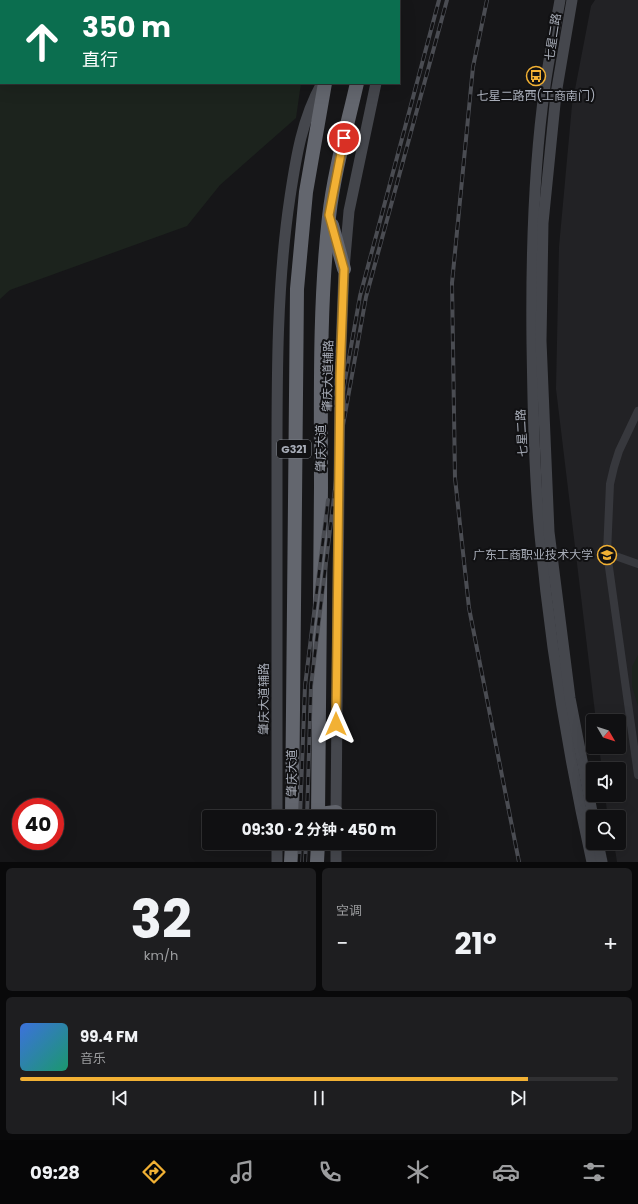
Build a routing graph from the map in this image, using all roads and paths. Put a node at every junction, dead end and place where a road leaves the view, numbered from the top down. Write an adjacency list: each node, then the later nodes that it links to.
1 (560, 0): 27 (street, 七星二路)
2 (572, 0): 17 (street, 七星二路)
3 (323, 84): 13 (street, 肇庆大道辅路)
4 (324, 84): 14 (highway, 肇庆大道 / G321)
5 (358, 84): 7 (highway, 肇庆大道 / G321)
6 (376, 84): 8 (street, 肇庆大道辅路)
7 (329, 215): 8 (highway); 15 (highway, 肇庆大道 / G321)
8 (344, 269): 16 (street, 肇庆大道辅路)
9 (638, 411): 10 (street)
10 (607, 553): 11 (street); 12 (street)
11 (638, 564)
12 (638, 774)
13 (277, 810)
14 (292, 810)
15 (318, 810)
16 (336, 810)
17 (592, 810)
18 (277, 850): 23 (street)
19 (292, 850): 24 (highway)
20 (318, 850): 25 (highway)
21 (336, 850): 26 (street)
22 (599, 850): 28 (street)
23 (277, 862)
24 (291, 862)
25 (317, 862)
26 (336, 862)
27 (592, 862)
28 (602, 862)

